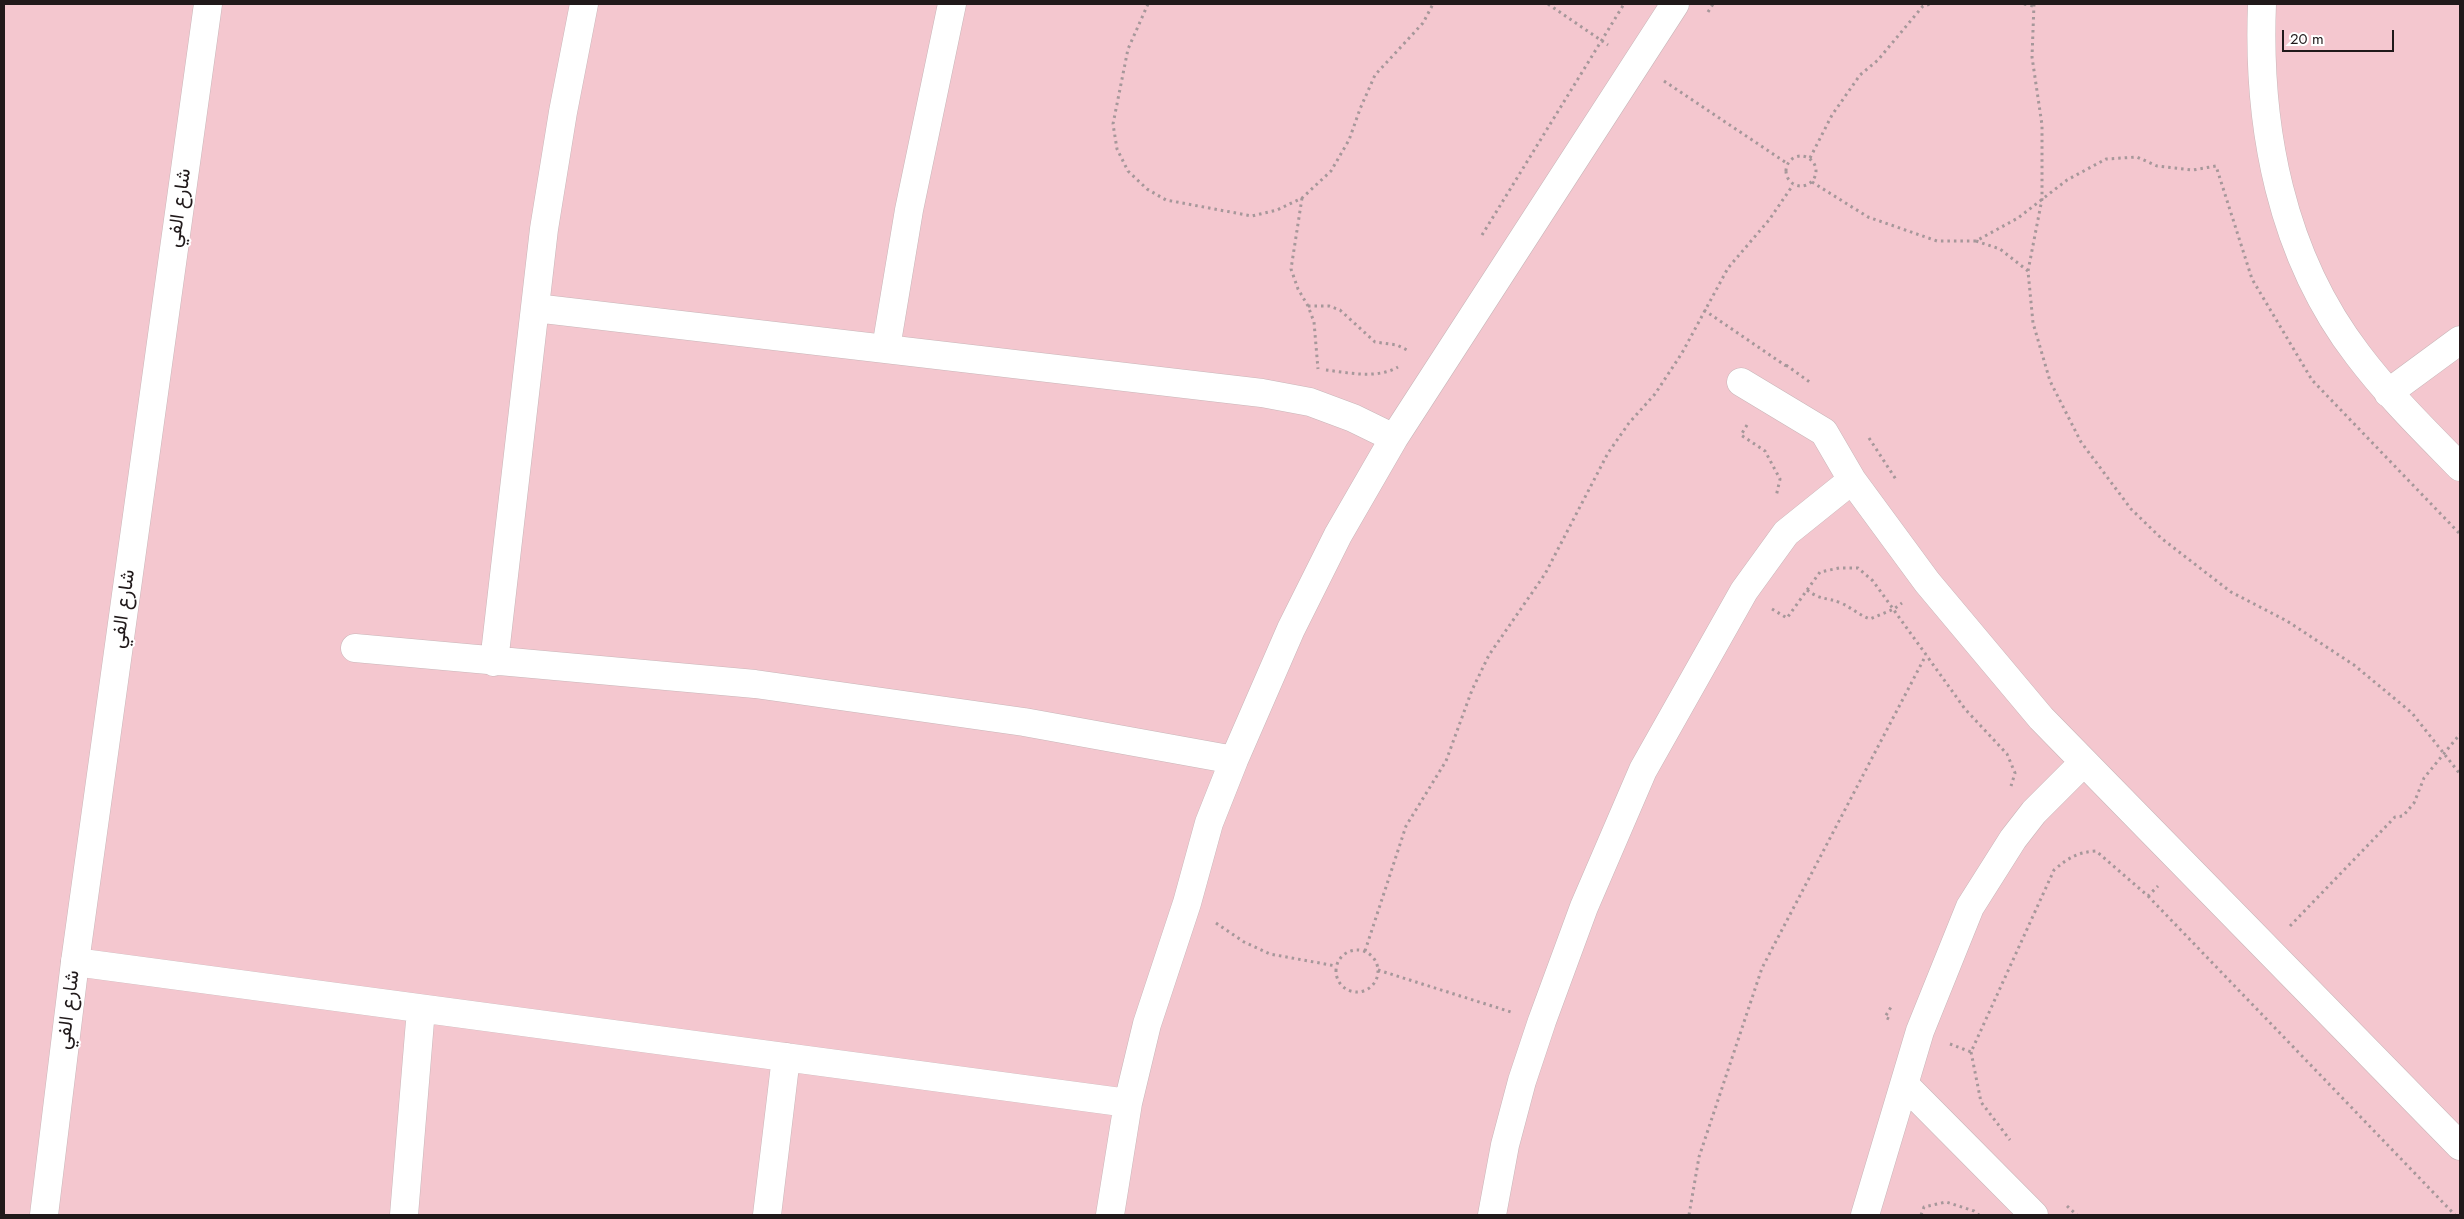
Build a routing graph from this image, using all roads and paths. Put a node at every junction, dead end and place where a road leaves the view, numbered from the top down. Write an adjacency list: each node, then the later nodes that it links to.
1 (208, 4): 62 (street, شارع الفي)
2 (584, 4): 25 (street)
3 (952, 4): 28 (street)
4 (1148, 4): 19 (path)
5 (1433, 4): 19 (path)
6 (1548, 4): 13 (path)
7 (1624, 4): 13 (path)
8 (1675, 4): 14 (street)
9 (1931, 4): 15 (path)
10 (2024, 4): 12 (path)
11 (2262, 4): 37 (street)
12 (2033, 5): 20 (path)
13 (1602, 41): 14 (path); 21 (path)
14 (1636, 62): 16 (path); 39 (street)
15 (1810, 158): 16 (path); 17 (path)
16 (1788, 164): 18 (path)
17 (1812, 182): 18 (path); 22 (path)
18 (1793, 185): 61 (path)
19 (1302, 198): 24 (path)
20 (2042, 199): 22 (path); 23 (path); 43 (path)
21 (1478, 241)
22 (1976, 241): 23 (path)
23 (2028, 271): 52 (path)
24 (1308, 306): 29 (path); 34 (path)
25 (535, 308): 28 (street); 50 (street)
26 (2460, 340): 37 (street)
27 (1414, 345): 29 (path)
28 (886, 348): 39 (street)
29 (1409, 351): 30 (path)
30 (1404, 359)
31 (1786, 365): 36 (path)
32 (1399, 366): 34 (path)
33 (1308, 369): 34 (path)
34 (1318, 370)
35 (1741, 382): 41 (street)
36 (1818, 389)
37 (2388, 393): 40 (street)
38 (1865, 431): 42 (path)
39 (1394, 438): 53 (street)
40 (2460, 468)
41 (1852, 480): 44 (street); 46 (street)
42 (1903, 489)
43 (2460, 534)
44 (1927, 582): 47 (path); 54 (street)
45 (1807, 590): 46 (path); 47 (path); 47 (path)
46 (1744, 591): 67 (street)
47 (1894, 609): 49 (path)
48 (355, 648): 50 (street)
49 (1926, 655): 56 (path); 78 (path)
50 (494, 662): 53 (street)
51 (2460, 734): 52 (path)
52 (2444, 753): 55 (path); 60 (path)
53 (1234, 760): 59 (street)
54 (2084, 762): 57 (street); 68 (street)
55 (2460, 774)
56 (2010, 790)
57 (2182, 862): 58 (path); 72 (street)
58 (2148, 896): 68 (path); 83 (path)
59 (1187, 903): 63 (path); 71 (street)
60 (2284, 932)
61 (1365, 951): 63 (path); 64 (path)
62 (75, 962): 66 (street); 73 (street, شارع الفي)
63 (1336, 966): 64 (path)
64 (1378, 970): 67 (path)
65 (1895, 1000): 68 (path)
66 (421, 1008): 69 (street); 74 (street)
67 (1542, 1021): 77 (street)
68 (1920, 1031): 70 (street)
69 (786, 1057): 71 (street); 75 (street)
70 (1905, 1085): 79 (street); 82 (street)
71 (1128, 1103): 76 (street)
72 (2460, 1146)
73 (44, 1215)
74 (404, 1215)
75 (767, 1215)
76 (1110, 1215)
77 (1492, 1215)
78 (1689, 1215)
79 (1865, 1215)
80 (1921, 1215): 81 (path)
81 (1979, 1215)
82 (2034, 1215)
83 (2454, 1215)

